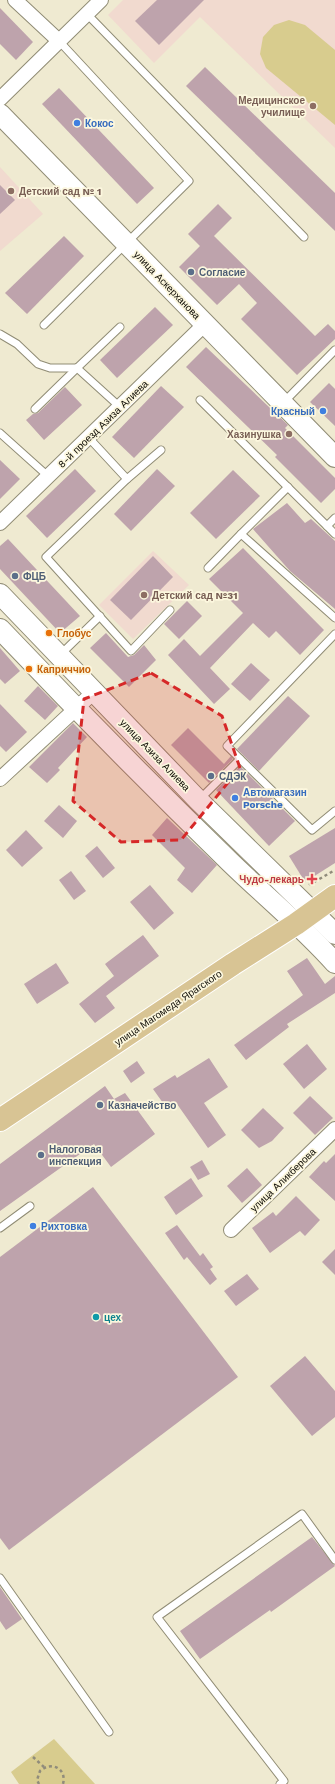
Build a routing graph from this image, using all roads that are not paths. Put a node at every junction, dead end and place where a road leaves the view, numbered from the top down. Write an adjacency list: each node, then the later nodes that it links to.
1 (15, 0): 4 (street)
2 (101, 0): 3 (street)
3 (86, 14): 4 (street); 7 (lane)
4 (59, 41): 5 (street); 8 (lane)
5 (0, 99)
6 (2, 121): 8 (main road, улица Аскерханова)
7 (304, 237)
8 (127, 244): 9 (main road, улица Аскерханова); 10 (lane)
9 (205, 324): 16 (main road, улица Аскерханова); 17 (street, 8-й проезд Азиза Алиева)
10 (44, 325)
11 (120, 327): 14 (lane)
12 (0, 334): 14 (lane)
13 (335, 350): 16 (lane)
14 (77, 368): 17 (lane); 18 (lane)
15 (200, 400): 25 (lane)
16 (282, 403): 22 (main road, улица Аскерханова)
17 (120, 407): 20 (street, 8-й проезд Азиза Алиева)
18 (35, 408)
19 (0, 433): 23 (lane)
20 (89, 438): 23 (street, 8-й проезд Азиза Алиева); 24 (lane)
21 (161, 450): 24 (lane)
22 (335, 457)
23 (49, 477): 27 (street, 8-й проезд Азиза Алиева)
24 (127, 479): 34 (lane)
25 (288, 487): 28 (lane); 29 (lane)
26 (335, 518): 28 (lane)
27 (0, 523)
28 (327, 526): 30 (lane)
29 (241, 534): 31 (lane); 35 (lane)
30 (335, 534)
31 (208, 568)
32 (0, 594): 38 (main road, улица Азиза Алиева)
33 (170, 610): 34 (lane)
34 (100, 616): 38 (lane)
35 (335, 618)
36 (0, 629): 40 (main road)
37 (335, 634): 41 (lane)
38 (59, 656): 39 (main road, улица Азиза Алиева)
39 (94, 692): 40 (street); 43 (main road, улица Азиза Алиева)
40 (77, 708): 42 (street); 46 (main road)
41 (240, 759): 43 (lane); 44 (lane)
42 (0, 779)
43 (198, 800): 46 (main road, улица Азиза Алиева)
44 (335, 811)
45 (335, 896): 46 (main road, улица Магомеда Ярагского)
46 (305, 918): 47 (main road); 48 (main road); 49 (main road, улица Магомеда Ярагского)
47 (335, 934)
48 (335, 963)
49 (0, 1120)
50 (335, 1129): 53 (street, улица Аликберова)
51 (30, 1206): 52 (lane)
52 (0, 1228)
53 (231, 1230)
54 (335, 1560): 57 (lane)
55 (0, 1578): 56 (lane)
56 (109, 1732)
57 (280, 1784)

